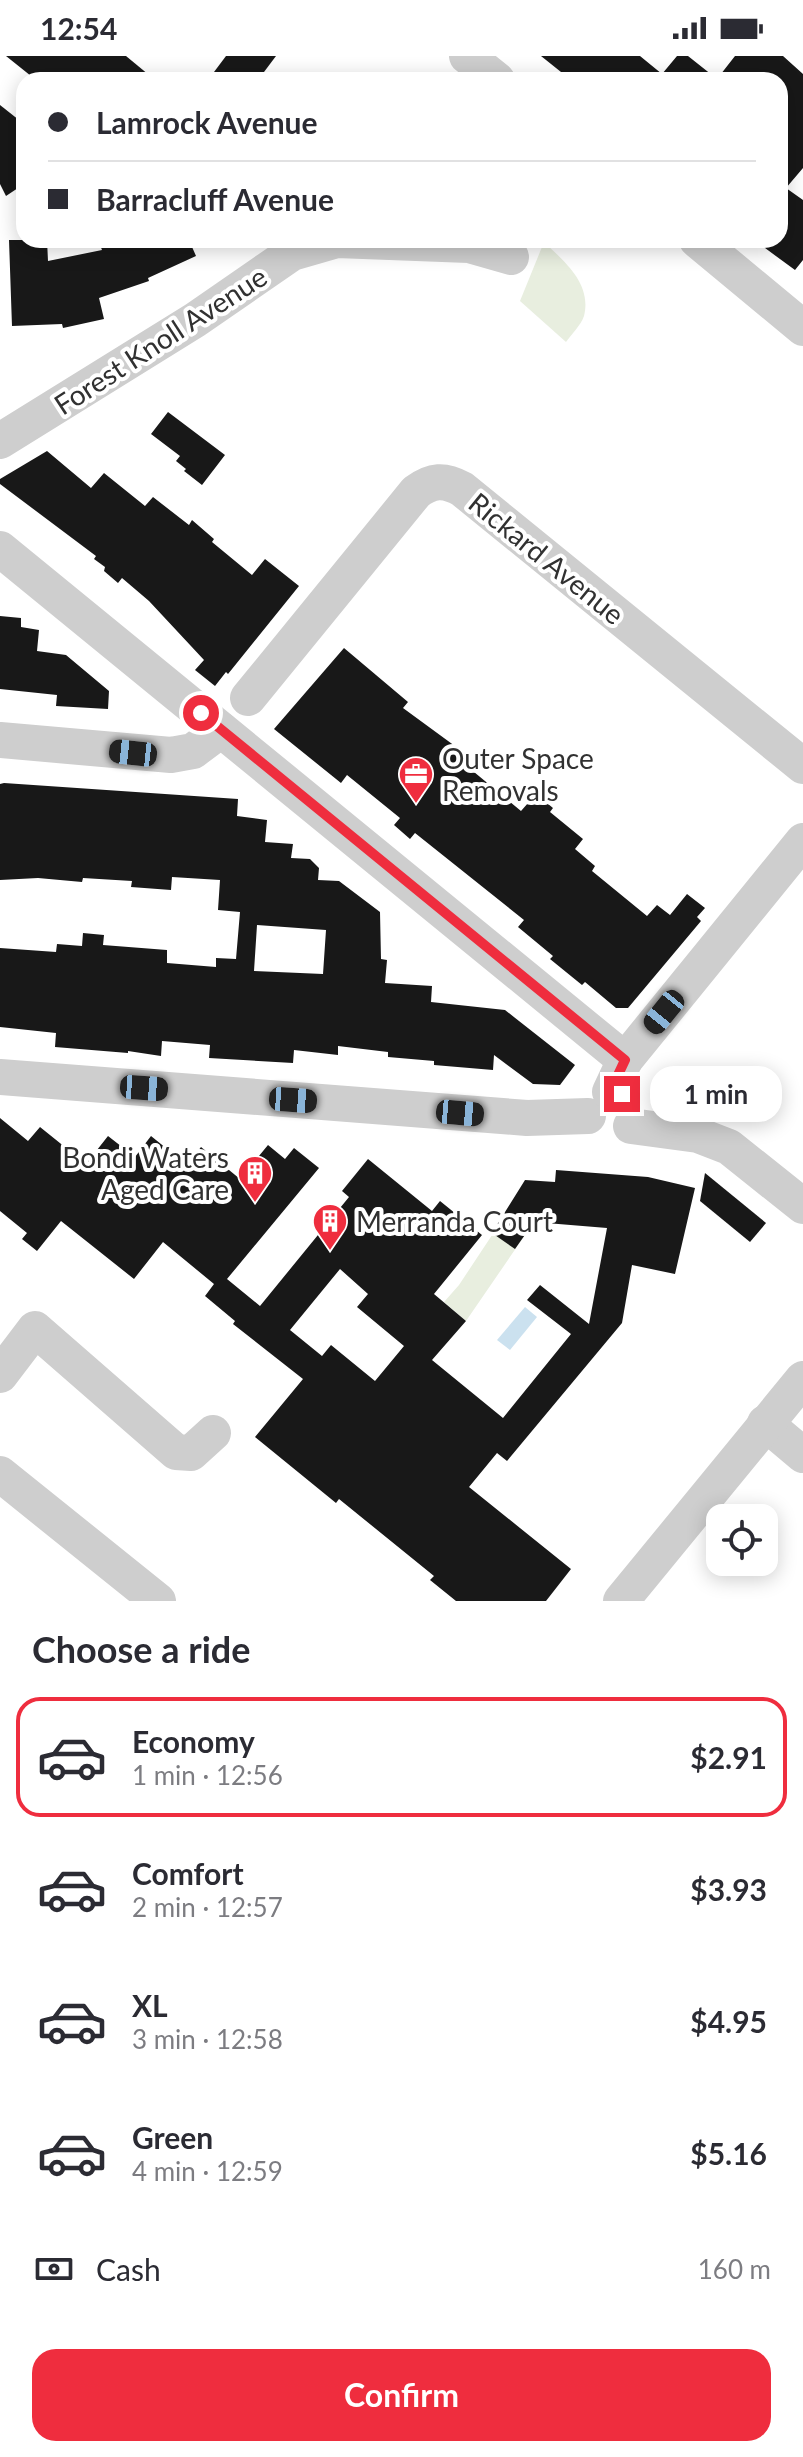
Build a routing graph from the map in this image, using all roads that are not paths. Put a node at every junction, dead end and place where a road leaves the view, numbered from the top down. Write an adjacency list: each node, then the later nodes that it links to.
1 (467, 56): 2 (street)
2 (487, 72)
3 (309, 248): 8 (street, Forest Knoll Avenue)
4 (480, 248): 6 (street, Forest Knoll Avenue)
5 (707, 248): 7 (street)
6 (511, 257)
7 (803, 328)
8 (0, 441)
9 (0, 549): 11 (street)
10 (248, 698): 13 (street, Rickard Avenue)
11 (221, 730): 12 (street); 16 (street)
12 (0, 740)
13 (803, 766)
14 (803, 841): 16 (street)
15 (0, 1077): 16 (street)
16 (608, 1089): 17 (street)
17 (803, 1206)
18 (0, 1375): 21 (street)
19 (803, 1379): 20 (street)
20 (765, 1423): 22 (street); 25 (street)
21 (213, 1433)
22 (803, 1455)
23 (0, 1474): 24 (street)
24 (158, 1601)
25 (621, 1601)

